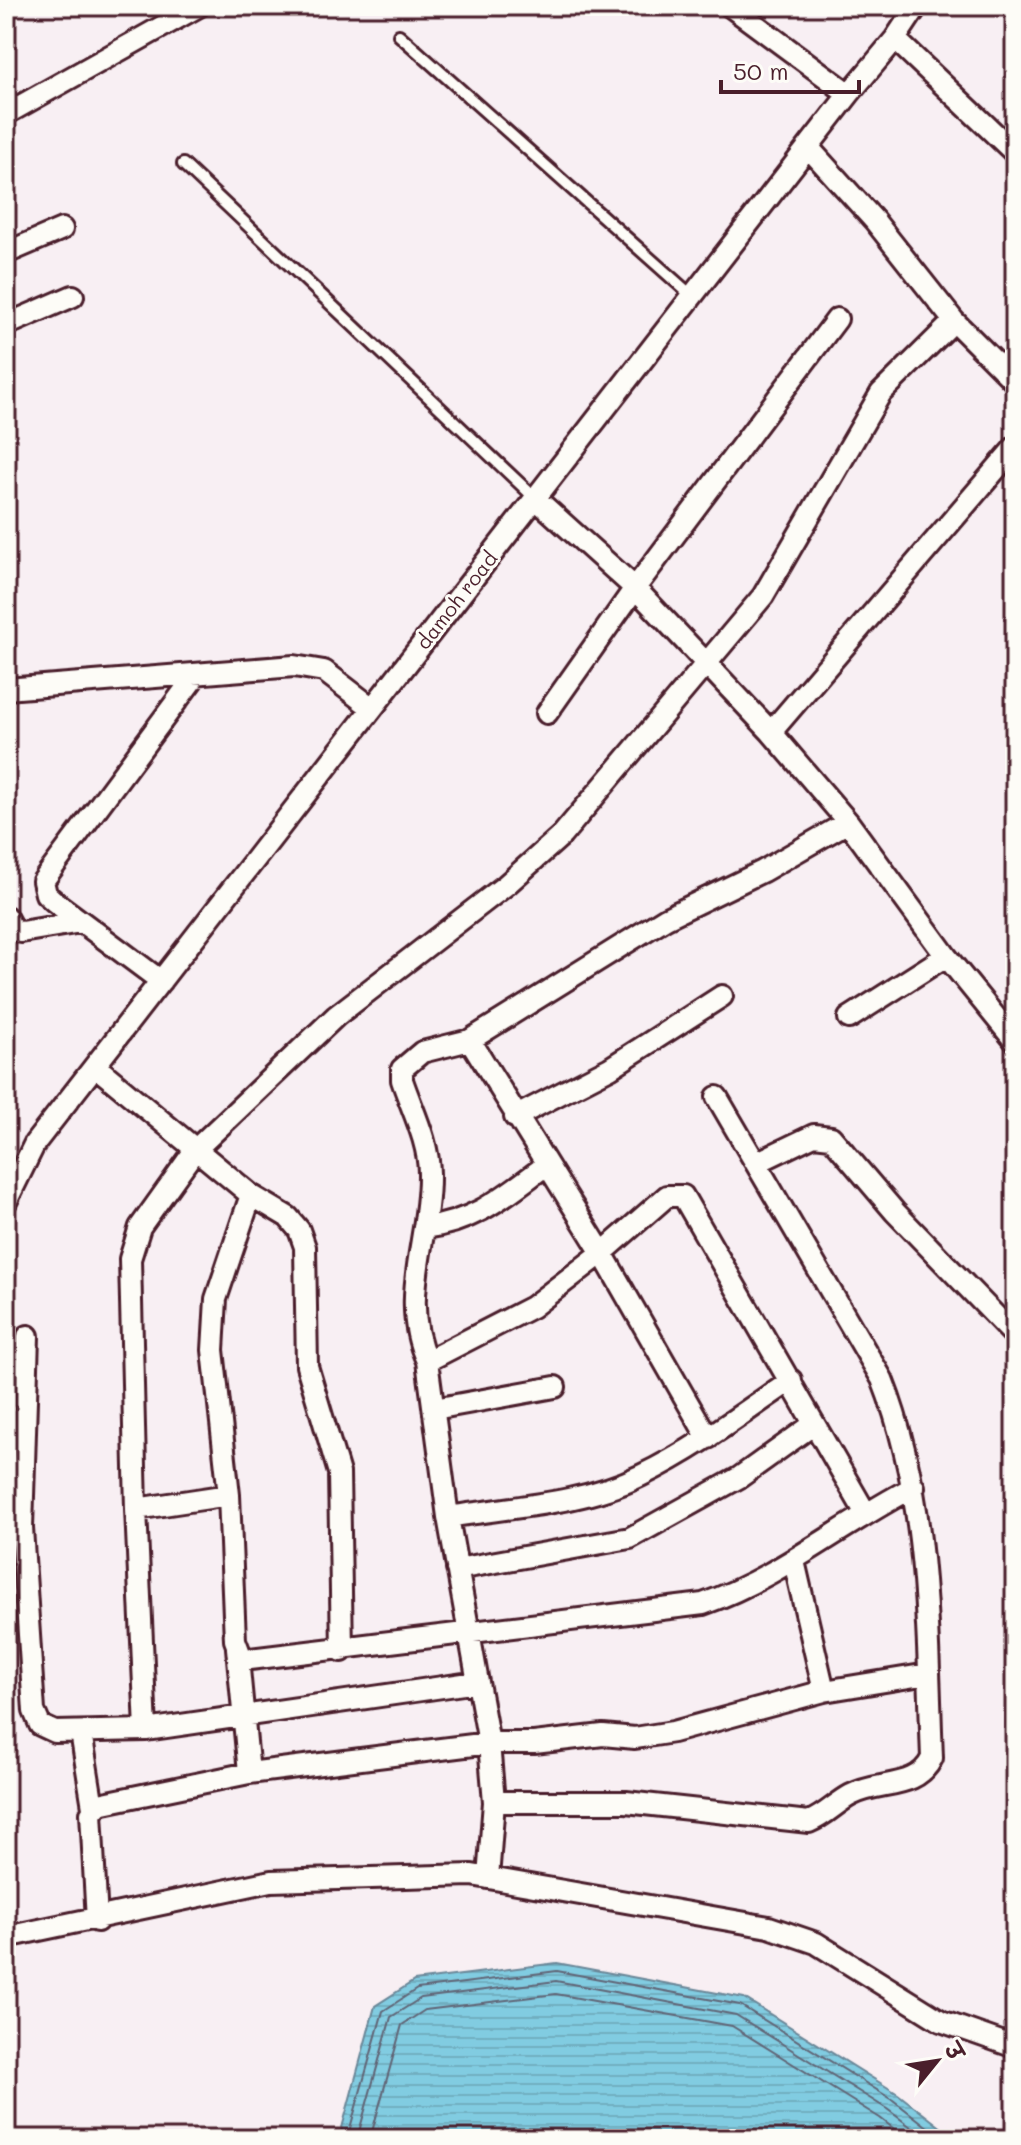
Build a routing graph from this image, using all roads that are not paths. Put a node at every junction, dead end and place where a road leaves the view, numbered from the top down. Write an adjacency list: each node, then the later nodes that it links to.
1 (199, 6): 7 (street)
2 (730, 6): 6 (street)
3 (917, 6): 5 (street, damoh road)
4 (399, 35): 14 (lane)
5 (895, 39): 6 (street, damoh road); 9 (street)
6 (849, 94): 8 (street, damoh road)
7 (6, 114)
8 (808, 147): 14 (street, damoh road); 16 (street)
9 (1015, 153)
10 (183, 164): 20 (lane)
11 (62, 229): 12 (street)
12 (6, 253)
13 (73, 296): 17 (street)
14 (692, 296): 20 (street, damoh road)
15 (837, 319): 21 (street)
16 (954, 321): 18 (street); 22 (street)
17 (6, 325)
18 (1015, 382)
19 (1015, 447): 27 (street)
20 (535, 498): 21 (street); 25 (street, damoh road)
21 (635, 588): 22 (street); 26 (street)
22 (707, 665): 27 (street); 40 (street)
23 (196, 675): 24 (street); 25 (street); 30 (street)
24 (6, 689)
25 (372, 708): 32 (street, damoh road)
26 (547, 713)
27 (771, 732): 28 (street)
28 (848, 822): 31 (street); 35 (street)
29 (6, 917): 30 (street)
30 (81, 922): 32 (street)
31 (946, 956): 34 (street); 36 (street)
32 (161, 981): 37 (street, damoh road)
33 (722, 996): 39 (street)
34 (849, 1018)
35 (470, 1040): 39 (street); 45 (street)
36 (1015, 1041)
37 (95, 1066): 40 (street); 44 (street, damoh road)
38 (717, 1097): 41 (street)
39 (515, 1117): 42 (street)
40 (195, 1150): 43 (street); 57 (street)
41 (756, 1163): 47 (street); 55 (street)
42 (545, 1166): 45 (street); 46 (street)
43 (251, 1195): 56 (street); 64 (street)
44 (6, 1202)
45 (425, 1228): 49 (street)
46 (602, 1253): 49 (street); 50 (street); 54 (street)
47 (1015, 1335)
48 (28, 1336): 70 (street)
49 (427, 1361): 52 (street)
50 (791, 1380): 53 (street); 54 (street)
51 (555, 1387): 52 (street)
52 (434, 1409): 59 (street)
53 (814, 1424): 58 (street); 61 (street)
54 (708, 1438): 59 (street)
55 (914, 1487): 58 (street); 65 (street)
56 (229, 1495): 57 (street); 63 (street)
57 (136, 1509): 69 (street)
58 (865, 1512): 60 (street)
59 (448, 1517): 61 (street)
60 (794, 1561): 62 (street); 67 (street)
61 (457, 1569): 62 (street)
62 (468, 1634): 64 (street); 66 (street)
63 (237, 1648): 64 (street); 68 (street)
64 (342, 1651)
65 (928, 1674): 67 (street); 73 (street)
66 (477, 1682): 68 (street); 71 (street)
67 (824, 1691): 71 (street)
68 (243, 1716): 69 (street); 72 (street)
69 (146, 1730): 70 (street)
70 (81, 1732): 74 (street)
71 (489, 1743): 72 (street); 73 (street)
72 (249, 1773): 74 (street)
73 (494, 1802): 75 (street)
74 (93, 1807): 76 (street)
75 (488, 1878): 76 (street); 78 (street)
76 (97, 1921): 77 (street)
77 (6, 1937)
78 (1015, 2047)

